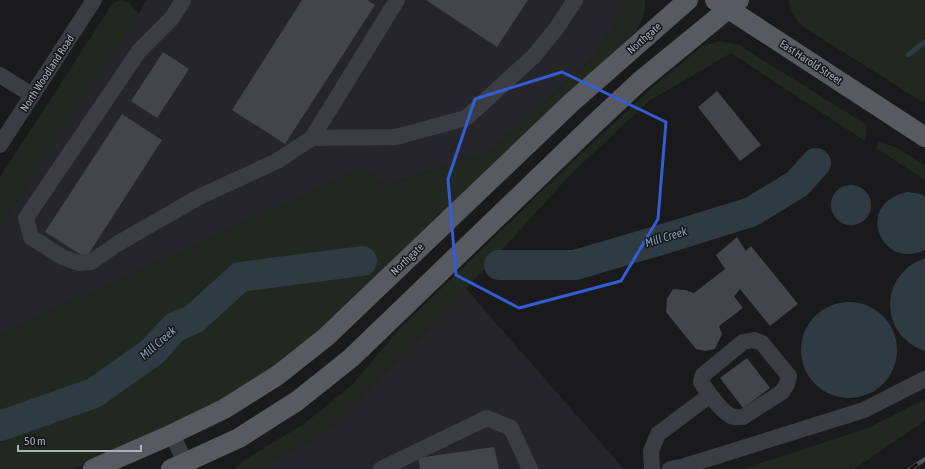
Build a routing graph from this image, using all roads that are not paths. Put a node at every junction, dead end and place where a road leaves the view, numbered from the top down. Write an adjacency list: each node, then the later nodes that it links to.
1 (94, 0): 8 (street, North Woodland Road)
2 (183, 0): 10 (street)
3 (397, 0): 10 (street)
4 (575, 0): 10 (street)
5 (688, 0): 14 (main road, Northgate)
6 (727, 3): 9 (main road, East Harold Street); 15 (main road)
7 (0, 75): 8 (street)
8 (32, 95): 11 (street, North Woodland Road)
9 (925, 137)
10 (312, 138)
11 (0, 145)
12 (925, 379): 20 (street)
13 (710, 395): 13 (street); 19 (street)
14 (172, 434): 15 (street); 16 (main road, Northgate)
15 (182, 467)
16 (93, 469)
17 (380, 469): 18 (street)
18 (530, 469)
19 (652, 469)
20 (670, 469)

